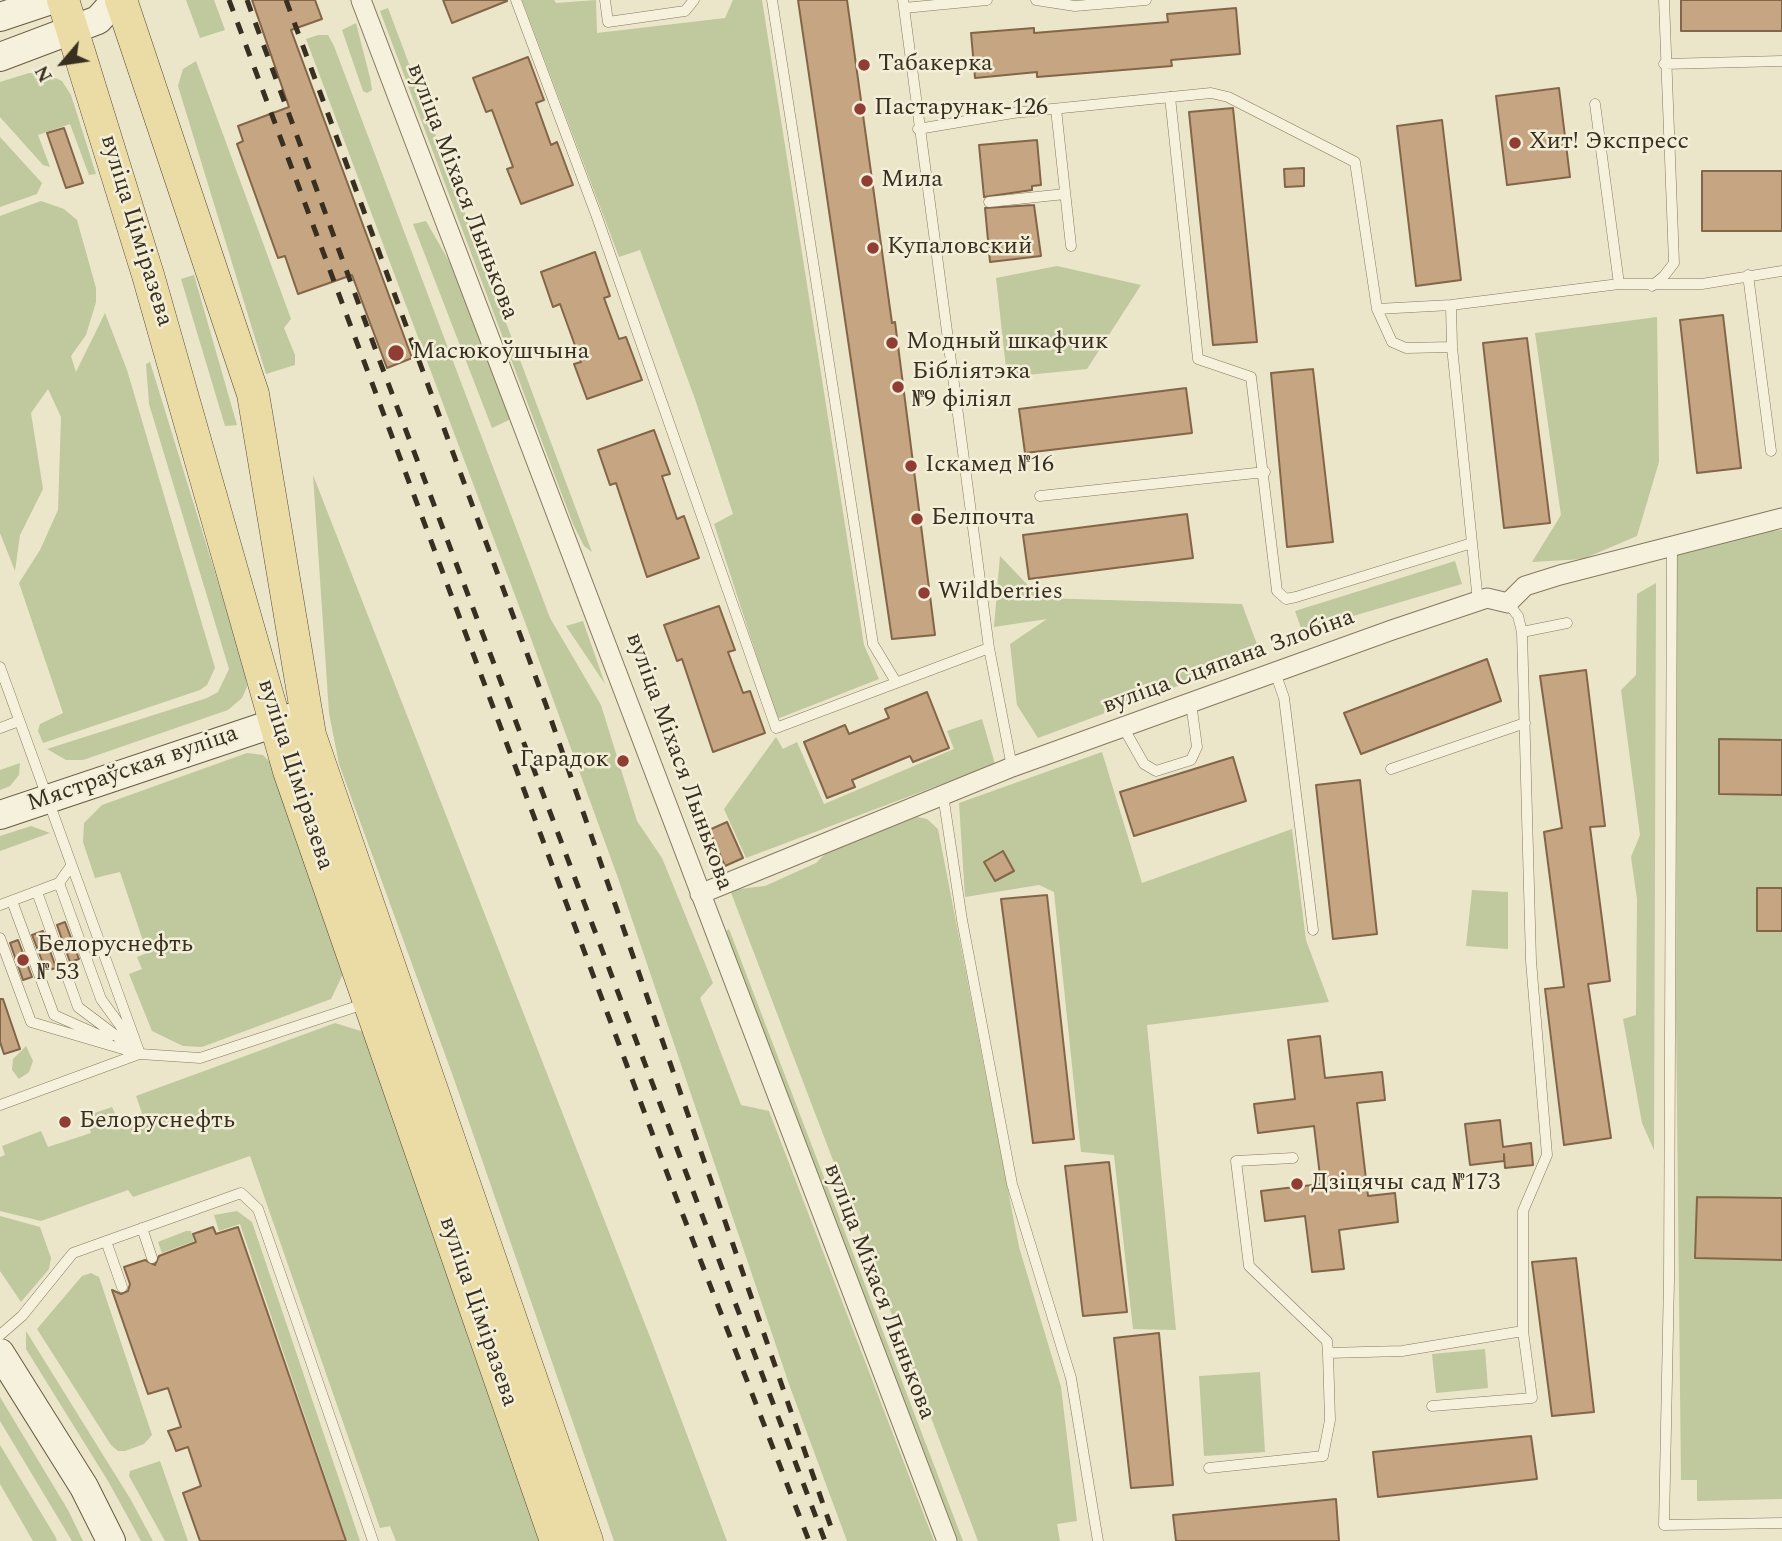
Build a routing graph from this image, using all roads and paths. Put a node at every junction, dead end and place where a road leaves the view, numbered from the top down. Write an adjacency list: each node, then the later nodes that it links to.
1 (51, 0): 15 (street)
2 (63, 0): 16 (main road, вуліца Ціміразева)
3 (118, 0): 16 (street); 49 (main road, вуліца Ціміразева)
4 (361, 0): 63 (street, вуліца Міхася Лынькова)
5 (516, 0): 47 (lane)
6 (605, 0): 7 (lane)
7 (694, 0)
8 (772, 0): 47 (lane)
9 (987, 0): 14 (lane)
10 (1036, 0): 13 (lane)
11 (1146, 0): 13 (lane)
12 (1664, 0): 19 (lane)
13 (1075, 3)
14 (903, 4): 23 (lane)
15 (0, 17)
16 (74, 31): 17 (street); 51 (main road, вуліца Ціміразева)
17 (0, 57)
18 (1782, 61): 19 (lane)
19 (1664, 64): 30 (lane)
20 (1170, 97): 22 (lane); 32 (lane); 35 (lane)
21 (1595, 104): 29 (lane)
22 (1056, 109): 23 (lane); 24 (lane)
23 (918, 129): 44 (lane)
24 (1065, 194): 25 (lane); 26 (lane)
25 (989, 202)
26 (1071, 246)
27 (1782, 271): 28 (lane)
28 (1748, 275): 30 (lane); 34 (lane)
29 (1619, 284): 30 (lane); 31 (lane)
30 (1652, 286)
31 (1451, 305): 32 (lane); 33 (lane)
32 (1377, 309): 33 (lane)
33 (1452, 347): 38 (lane)
34 (1772, 451)
35 (1265, 472): 36 (lane); 38 (lane)
36 (1040, 496)
37 (1782, 518): 39 (street)
38 (1472, 543): 40 (lane)
39 (1672, 545): 41 (street); 82 (lane)
40 (1478, 602): 41 (street, вуліца Сцяпана Злобіна); 46 (street, вуліца Сцяпана Злобіна)
41 (1508, 603): 43 (lane)
42 (1567, 623): 43 (lane)
43 (1522, 632): 52 (lane)
44 (989, 648): 47 (lane); 55 (lane)
45 (0, 667): 50 (lane)
46 (1275, 672): 48 (street, вуліца Сцяпана Злобіна); 66 (lane)
47 (896, 682)
48 (1191, 703): 53 (street, вуліца Сцяпана Злобіна); 53 (lane)
49 (306, 713): 51 (street, Мястраўская вуліца); 68 (main road, вуліца Ціміразева)
50 (19, 722): 54 (lane); 58 (lane)
51 (275, 723): 58 (street, Мястраўская вуліца); 68 (main road, вуліца Ціміразева)
52 (1525, 723): 56 (lane); 76 (lane)
53 (1123, 727): 55 (street, вуліца Сцяпана Злобіна)
54 (0, 728)
55 (1012, 767): 57 (street, вуліца Сцяпана Злобіна)
56 (1391, 769)
57 (943, 795): 63 (street, вуліца Сцяпана Злобіна); 88 (lane)
58 (49, 798): 59 (street, Мястраўская вуліца); 60 (lane)
59 (0, 815)
60 (71, 866): 61 (lane); 69 (lane)
61 (59, 883): 62 (lane); 69 (lane)
62 (37, 892): 64 (lane); 69 (lane)
63 (700, 894): 87 (street, вуліца Міхася Лынькова)
64 (12, 901): 65 (lane); 69 (lane)
65 (0, 905)
66 (1312, 930)
67 (0, 938): 69 (lane)
68 (384, 997): 69 (lane); 85 (main road, вуліца Ціміразева); 86 (main road, вуліца Ціміразева)
69 (140, 1054): 70 (lane)
70 (0, 1105)
71 (1293, 1158): 79 (lane)
72 (142, 1228): 73 (lane); 74 (lane); 84 (lane)
73 (106, 1241): 75 (lane); 77 (lane)
74 (152, 1258)
75 (122, 1287)
76 (1523, 1331): 79 (lane); 80 (lane)
77 (0, 1335)
78 (0, 1353): 83 (street)
79 (1328, 1353): 81 (lane)
80 (1432, 1406)
81 (1209, 1468)
82 (1782, 1522)
83 (111, 1541)
84 (373, 1541)
85 (556, 1541)
86 (587, 1541)
87 (947, 1541)
88 (1098, 1541)

